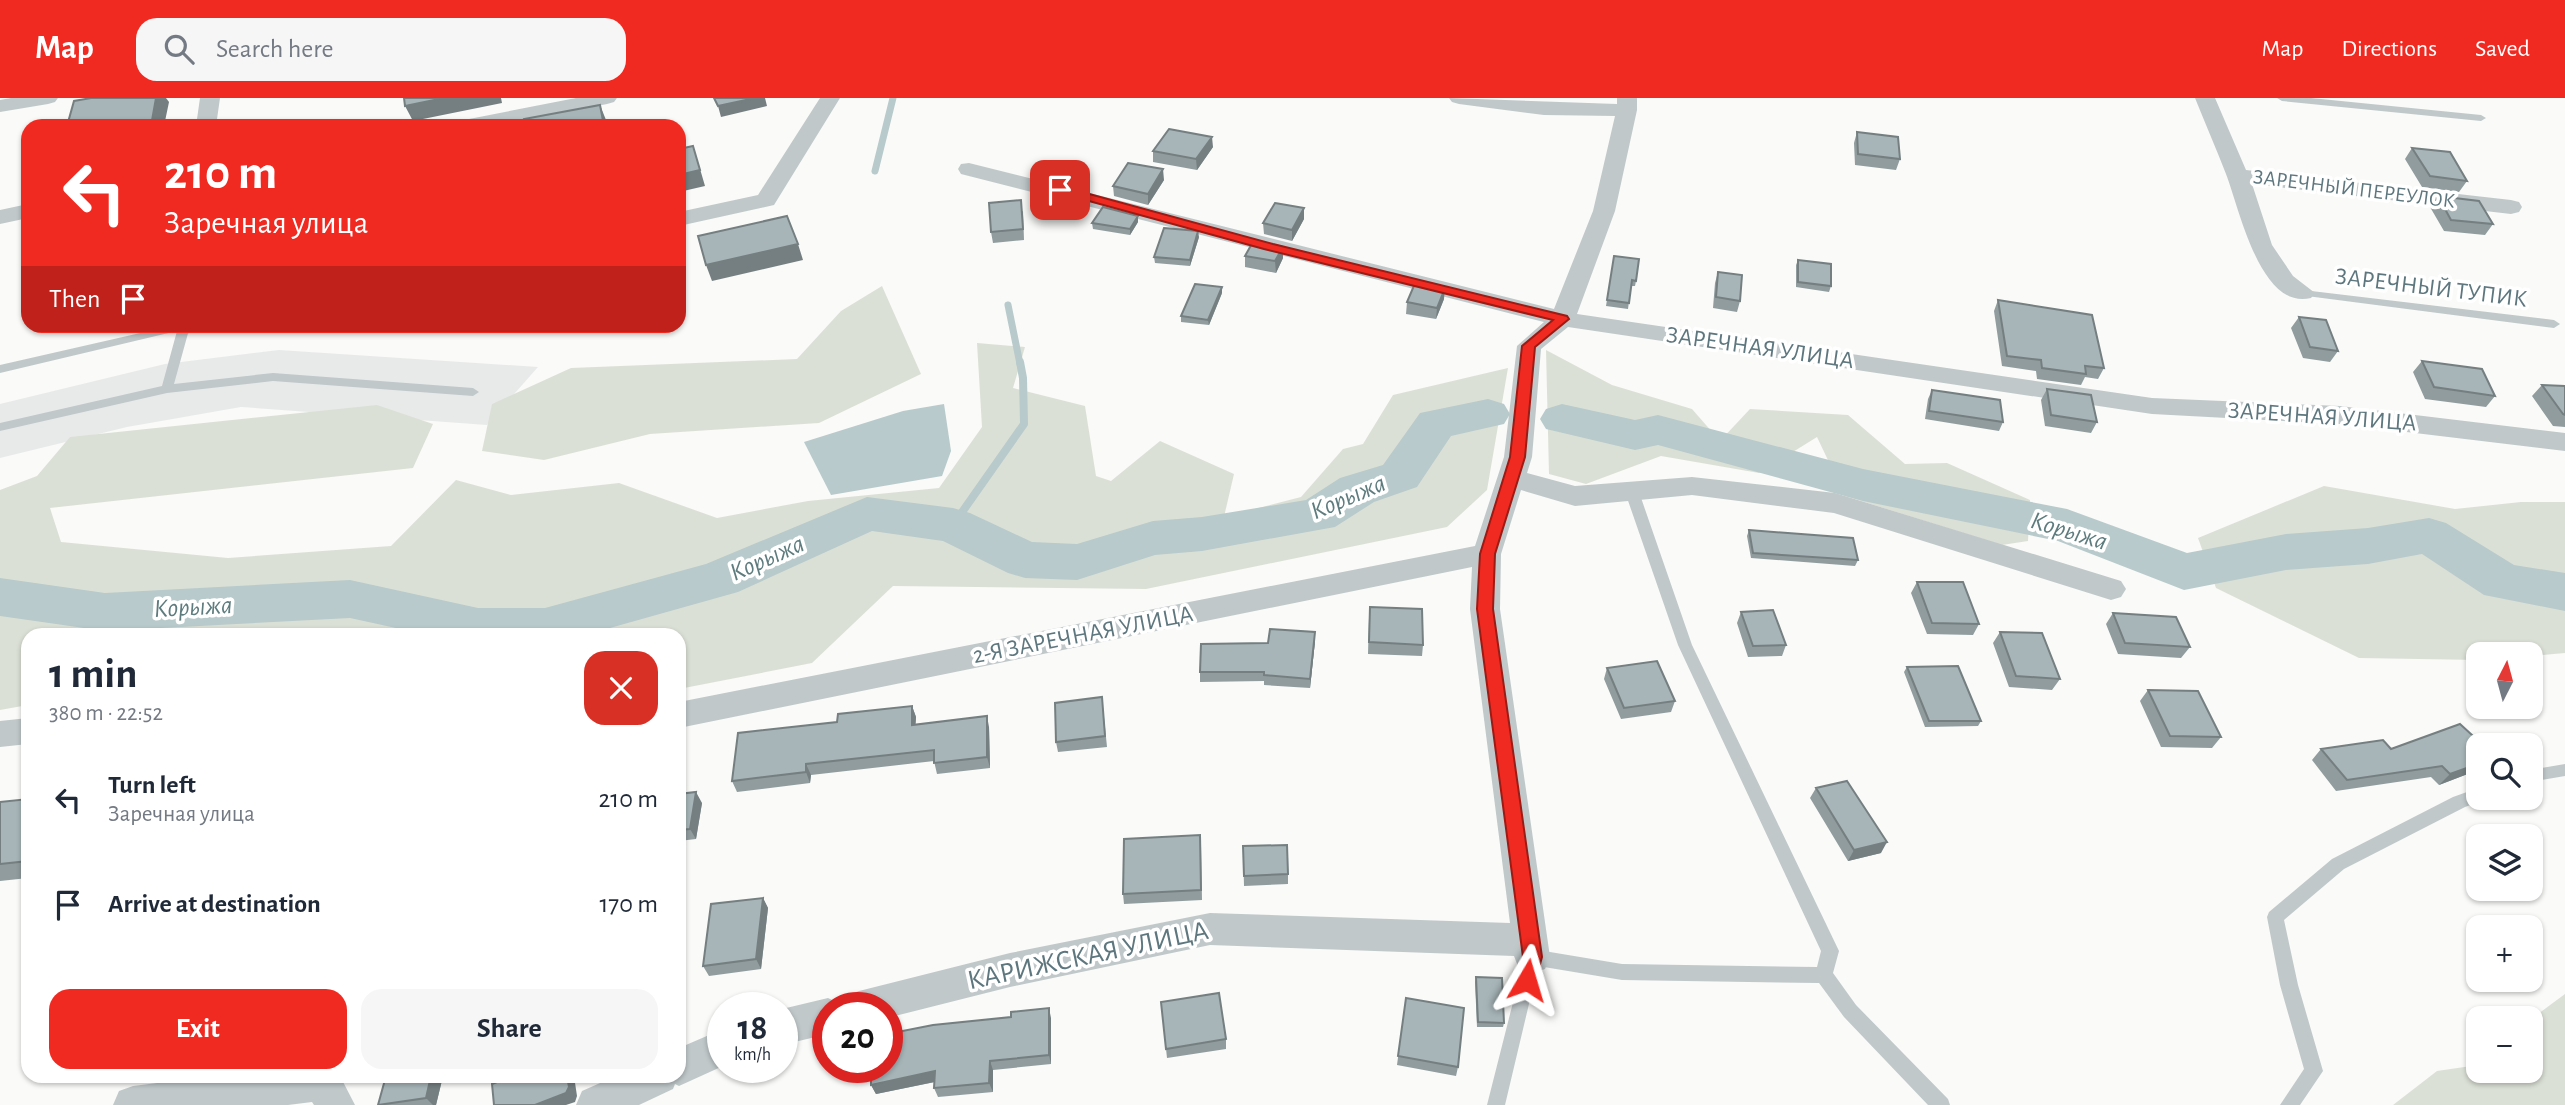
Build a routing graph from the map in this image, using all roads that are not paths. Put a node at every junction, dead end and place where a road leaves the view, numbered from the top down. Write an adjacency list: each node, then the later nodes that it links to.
1 (48, 98): 9 (street)
2 (210, 98): 11 (street)
3 (607, 98): 12 (street)
4 (830, 98): 18 (street)
5 (1459, 98): 8 (street)
6 (2205, 98): 14 (street, ЗАРЕЧНЫЙ ПЕРЕУЛОК)
7 (2282, 98): 10 (lane)
8 (1627, 104): 20 (street)
9 (0, 106)
10 (2481, 118)
11 (207, 119)
12 (500, 119)
13 (969, 169): 20 (street, ЗАРЕЧНАЯ УЛИЦА)
14 (2238, 176): 15 (street, ЗАРЕЧНЫЙ ПЕРЕУЛОК); 19 (street, ЗАРЕЧНЫЙ ПЕРЕУЛОК)
15 (2511, 207)
16 (21, 212): 17 (street)
17 (0, 217)
18 (686, 217)
19 (2303, 293): 21 (lane, ЗАРЕЧНЫЙ ТУПИК)
20 (1563, 319): 28 (street, ЗАРЕЧНАЯ УЛИЦА); 29 (street)
21 (2554, 324)
22 (155, 333): 24 (lane)
23 (183, 333): 25 (lane)
24 (0, 369)
25 (167, 389): 26 (lane); 27 (lane)
26 (473, 392)
27 (0, 428)
28 (2565, 442)
29 (1511, 478): 30 (street); 31 (street)
30 (1632, 492): 32 (street); 40 (lane)
31 (1488, 554): 33 (street, 2-Я ЗАРЕЧНАЯ УЛИЦА); 39 (street)
32 (2111, 589)
33 (686, 714)
34 (21, 732): 35 (street)
35 (0, 734)
36 (2565, 770): 37 (lane)
37 (2543, 774)
38 (2466, 799): 52 (lane)
39 (1531, 948): 40 (lane); 41 (street, КАРИЖСКАЯ УЛИЦА); 50 (lane)
40 (1824, 975): 51 (lane)
41 (903, 997)
42 (707, 1054): 43 (street)
43 (686, 1064)
44 (314, 1083): 47 (street)
45 (323, 1083): 48 (street)
46 (644, 1083): 49 (street)
47 (133, 1105)
48 (335, 1105)
49 (596, 1105)
50 (1496, 1105)
51 (1941, 1105)
52 (2289, 1105)

